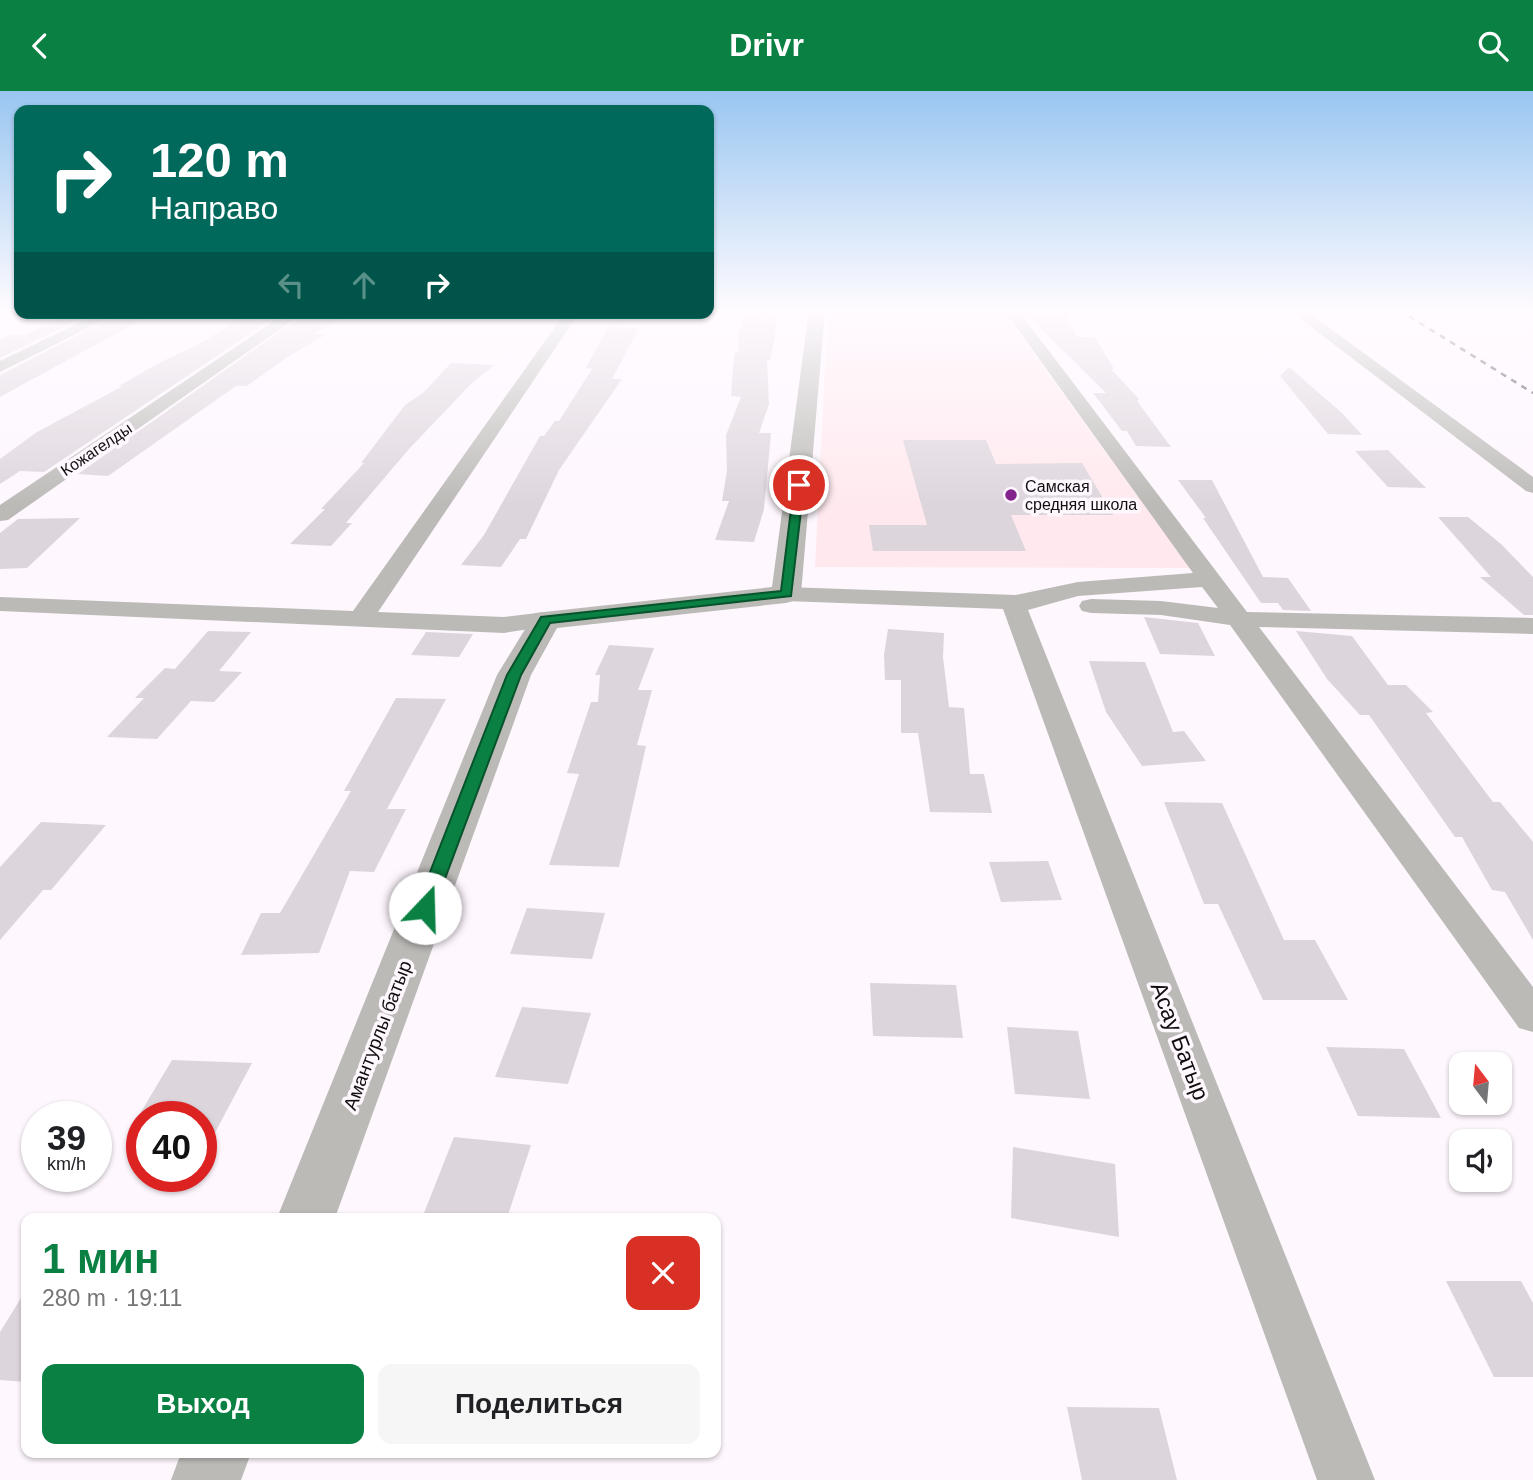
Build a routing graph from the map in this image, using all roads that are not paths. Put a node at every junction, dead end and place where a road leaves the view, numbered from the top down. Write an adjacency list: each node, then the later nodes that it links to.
1 (205, 375): 7 (street, Кожагелды)
2 (529, 375): 12 (street)
3 (810, 375): 9 (street)
4 (1059, 375): 8 (street)
5 (1383, 375): 6 (street)
6 (1533, 487)
7 (0, 515)
8 (1210, 579): 10 (street); 13 (street)
9 (786, 594): 10 (street); 14 (street)
10 (1013, 603): 13 (street); 20 (street, Асау Батыр)
11 (0, 604): 12 (street)
12 (361, 618): 14 (street)
13 (1241, 619): 15 (street); 16 (street)
14 (545, 620): 17 (street, Амантурлы батыр)
15 (1533, 626)
16 (1533, 1017)
17 (308, 1213)
18 (214, 1458): 19 (street)
19 (206, 1480)
20 (1346, 1480)

